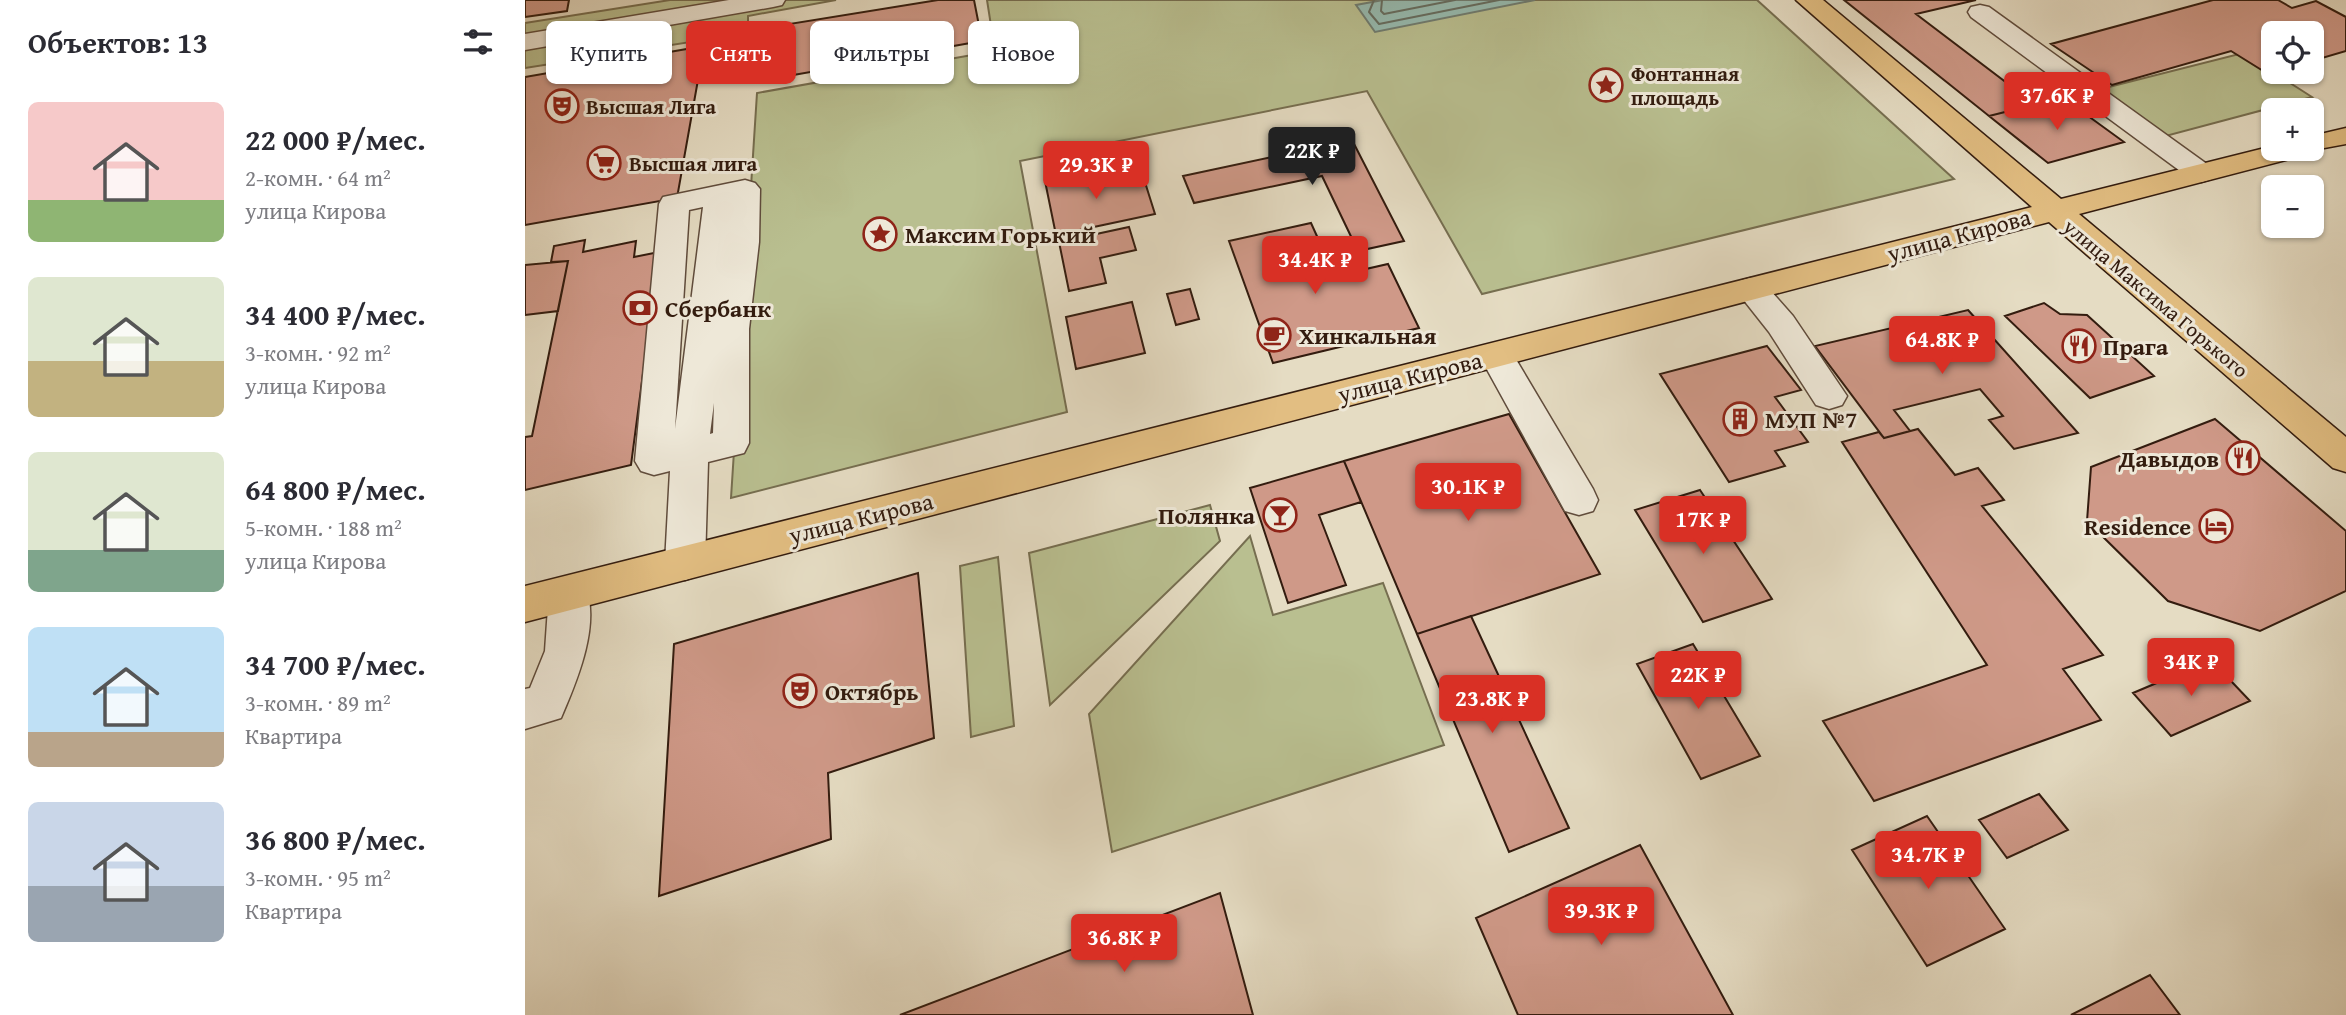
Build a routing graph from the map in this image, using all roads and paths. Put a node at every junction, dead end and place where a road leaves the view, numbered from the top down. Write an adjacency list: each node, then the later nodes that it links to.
1 (773, 0): 4 (street)
2 (1808, 0): 10 (main road, улица Максима Горького)
3 (1980, 12): 8 (street)
4 (525, 42)
5 (2346, 136): 6 (main road)
6 (2324, 141)
7 (2261, 158): 8 (main road, улица Кирова)
8 (2201, 173): 10 (main road, улица Кирова)
9 (720, 194): 16 (street)
10 (2053, 211): 11 (main road, улица Кирова); 14 (main road, улица Максима Горького)
11 (1751, 289): 12 (main road, улица Кирова); 13 (street)
12 (1496, 355): 15 (street); 16 (main road, улица Кирова)
13 (1829, 396)
14 (2346, 458)
15 (1579, 500)
16 (685, 563): 17 (main road, улица Кирова)
17 (569, 593): 18 (main road, улица Кирова); 19 (street)
18 (525, 604)
19 (525, 709)

